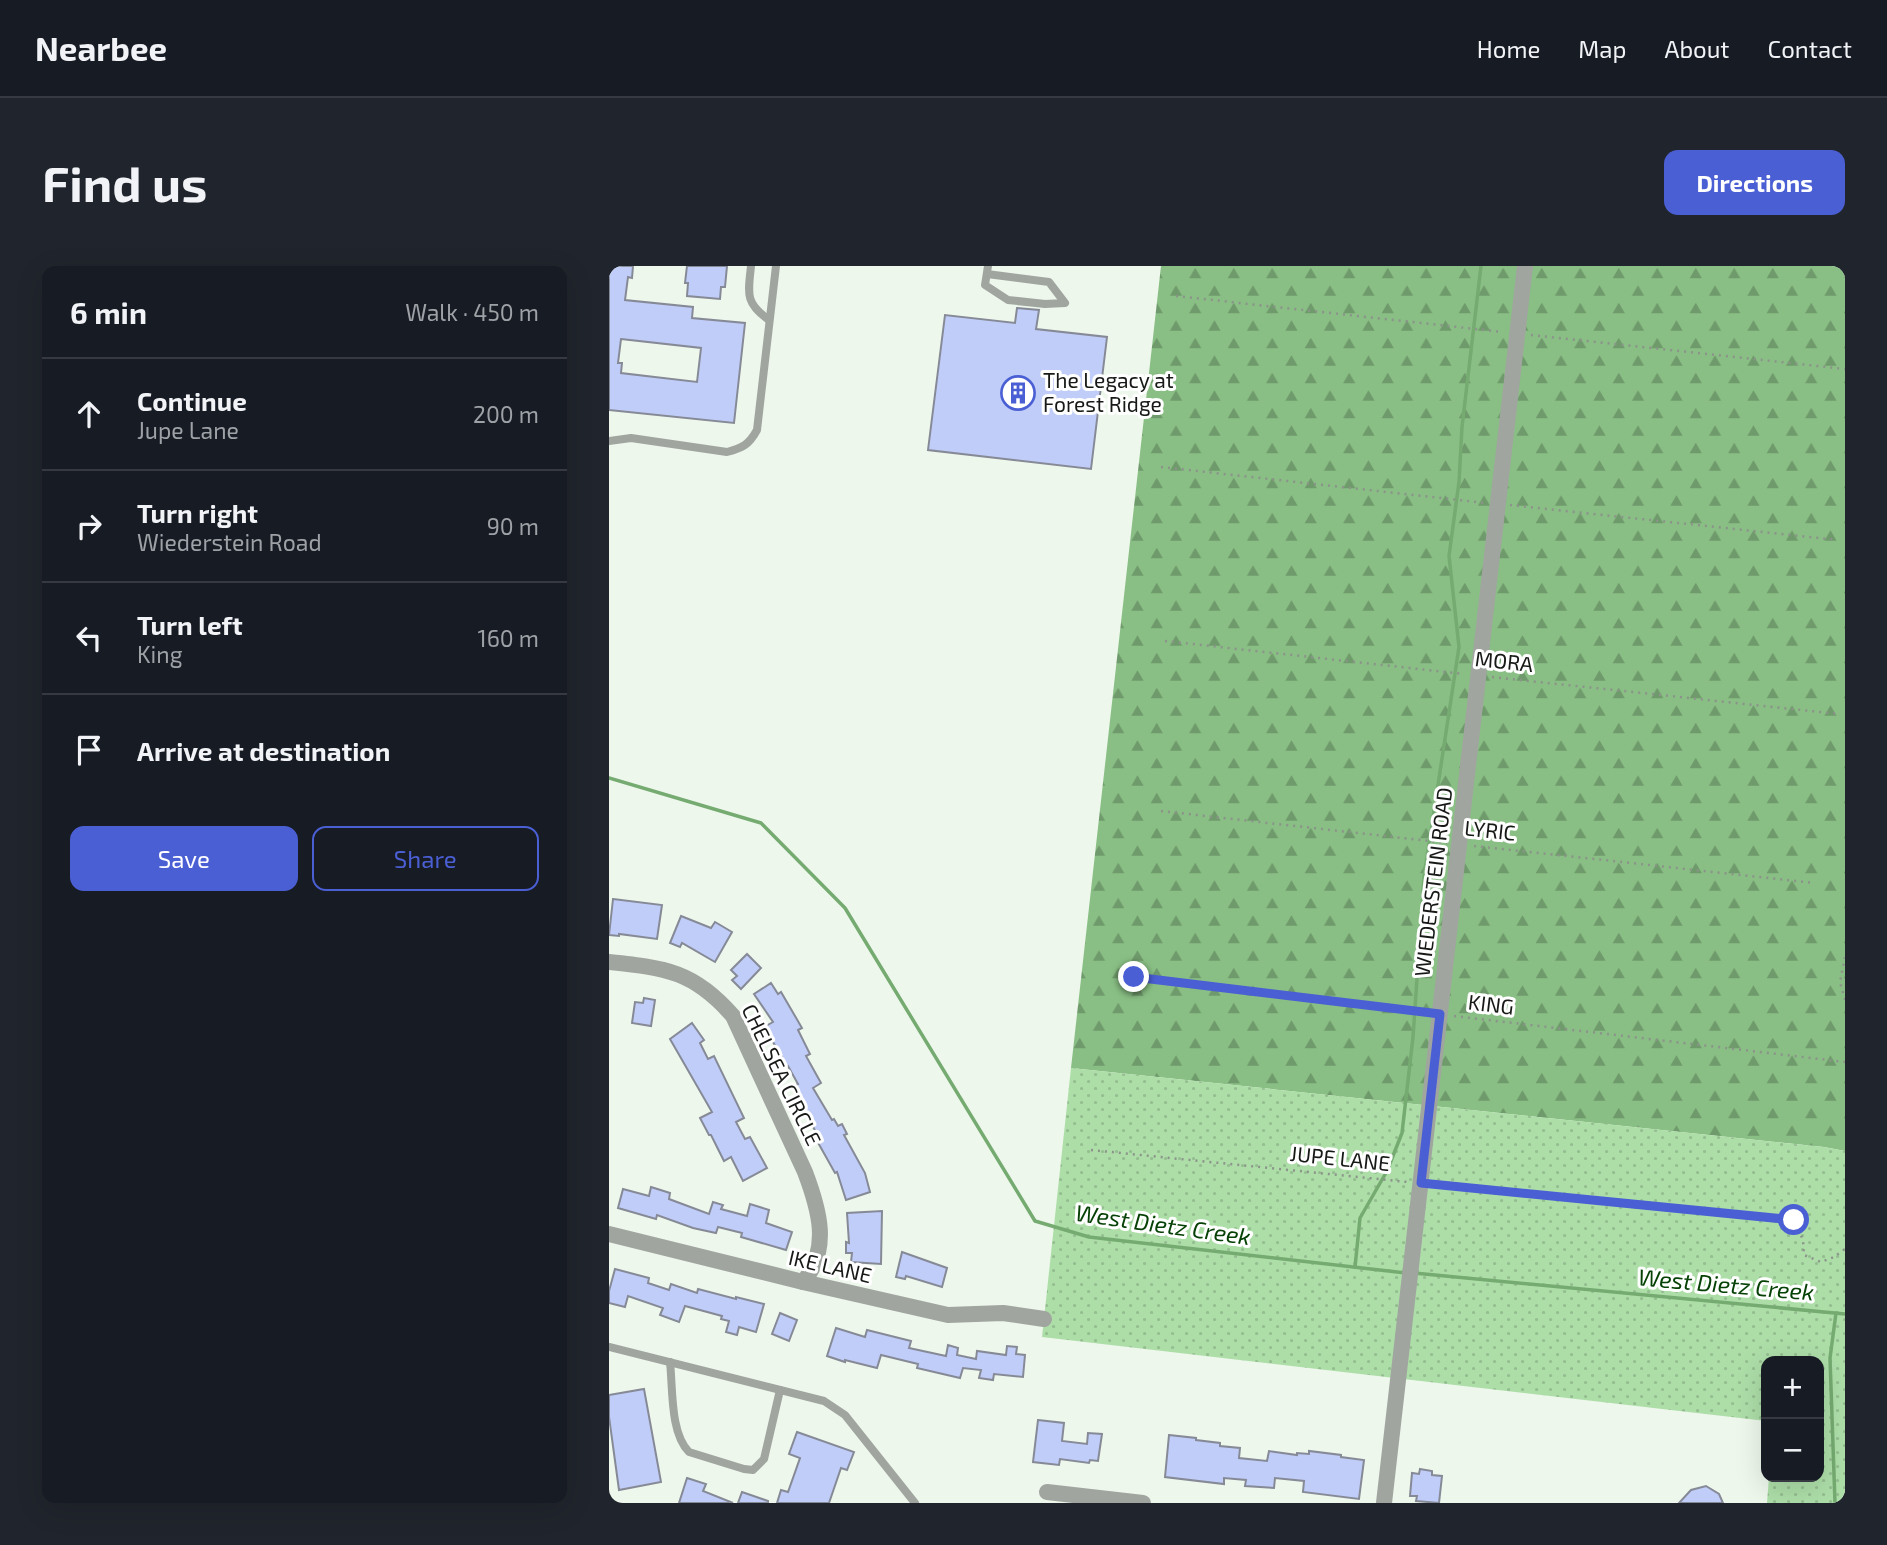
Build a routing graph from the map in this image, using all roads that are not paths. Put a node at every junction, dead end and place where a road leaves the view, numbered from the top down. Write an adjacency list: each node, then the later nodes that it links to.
1 (751, 266): 5 (lane)
2 (776, 266): 5 (lane)
3 (1525, 266): 17 (street, WIEDERSTEIN ROAD)
4 (987, 270): 4 (lane)
5 (769, 320): 6 (lane)
6 (609, 441)
7 (609, 961): 9 (street, CHELSEA CIRCLE)
8 (609, 1234): 9 (street, IKE LANE)
9 (803, 1282): 10 (street, IKE LANE)
10 (1044, 1319)
11 (609, 1347): 12 (lane)
12 (670, 1362): 13 (lane); 13 (lane)
13 (780, 1390): 15 (lane)
14 (1047, 1492): 16 (street)
15 (915, 1503)
16 (1143, 1503)
17 (1384, 1503)

